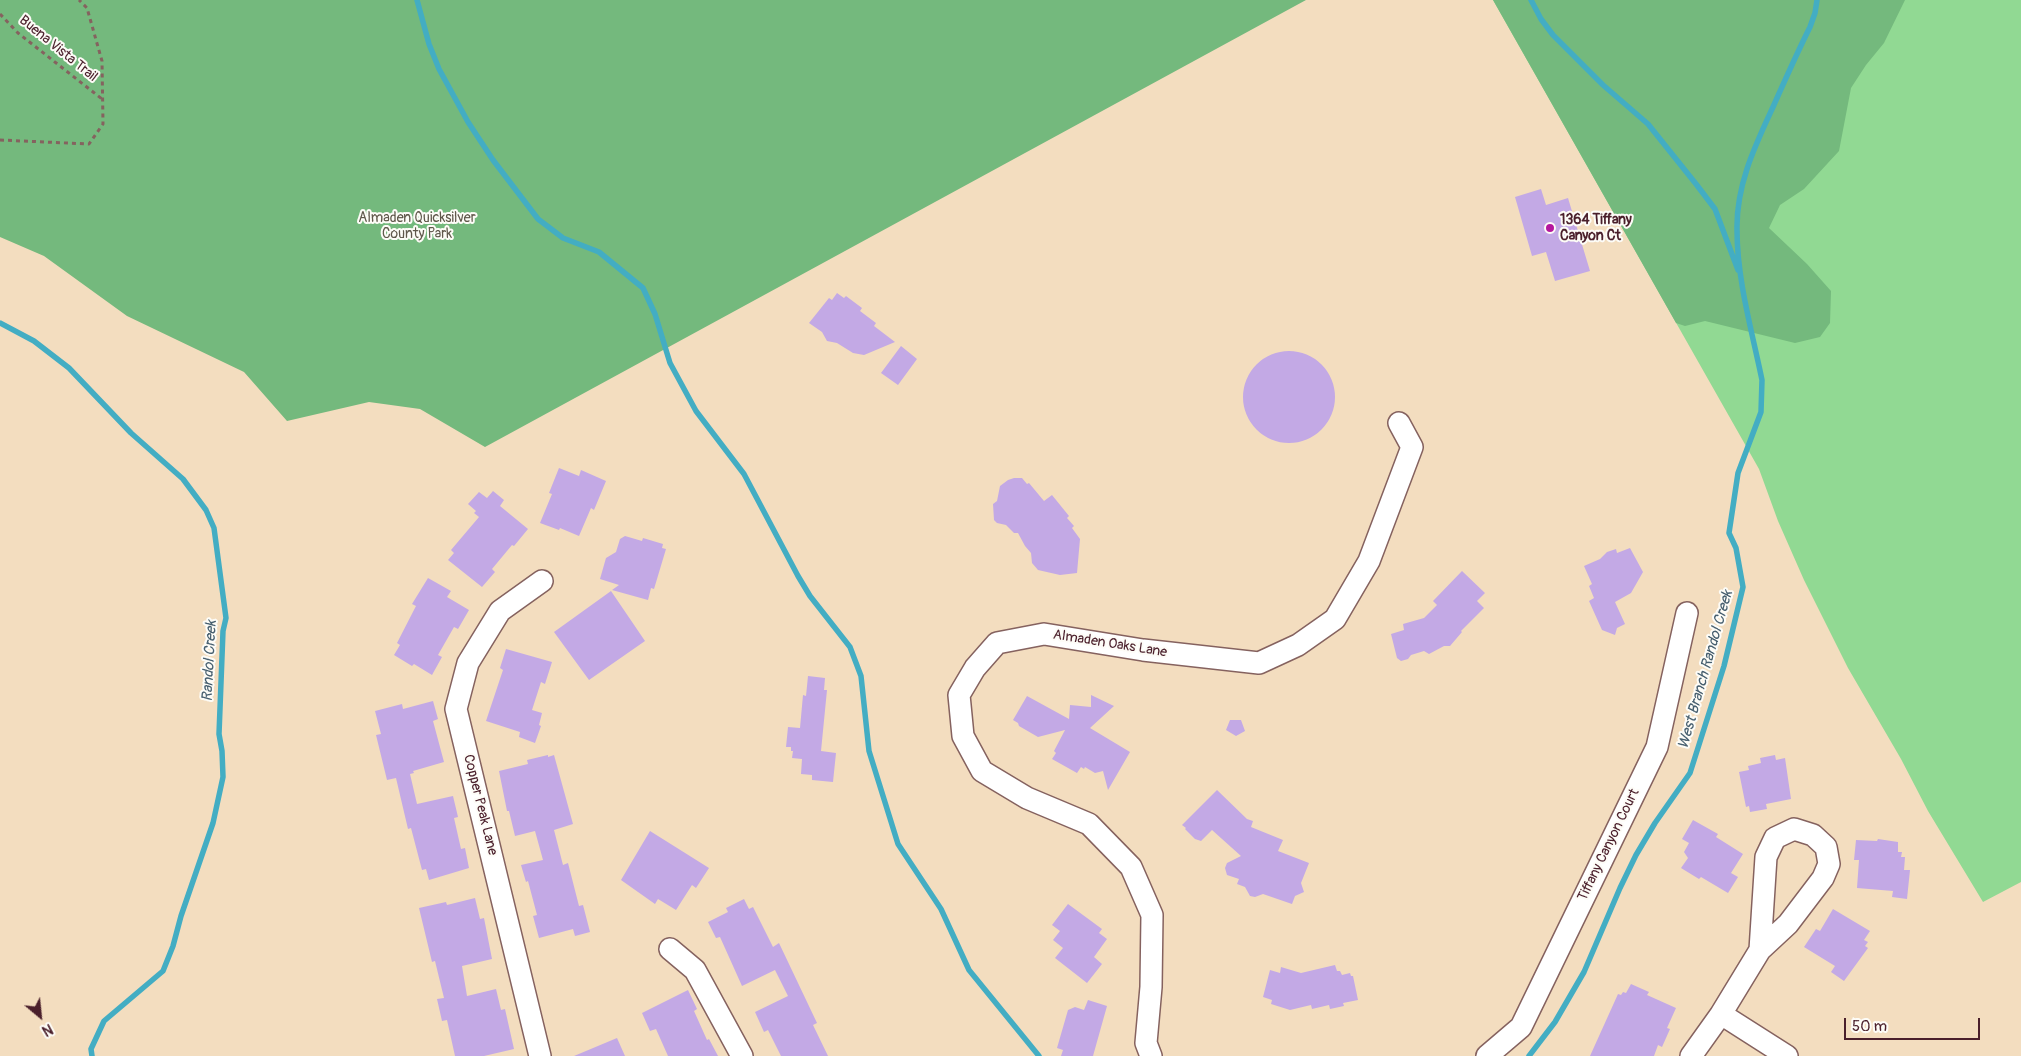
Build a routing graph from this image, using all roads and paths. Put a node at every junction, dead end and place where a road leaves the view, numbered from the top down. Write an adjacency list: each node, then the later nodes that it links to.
1 (79, 0): 3 (path)
2 (0, 14): 3 (path, Buena Vista Trail)
3 (102, 99): 4 (path)
4 (0, 140)
5 (1399, 422): 13 (street, Almaden Oaks Lane)
6 (542, 581): 11 (street, Copper Peak Lane)
7 (1687, 613): 14 (street, Tiffany Canyon Court)
8 (670, 949): 12 (street)
9 (1760, 950): 9 (street); 10 (street)
10 (1721, 1014): 15 (street); 16 (street)
11 (540, 1056)
12 (742, 1056)
13 (1151, 1056)
14 (1488, 1056)
15 (1692, 1056)
16 (1787, 1056)

